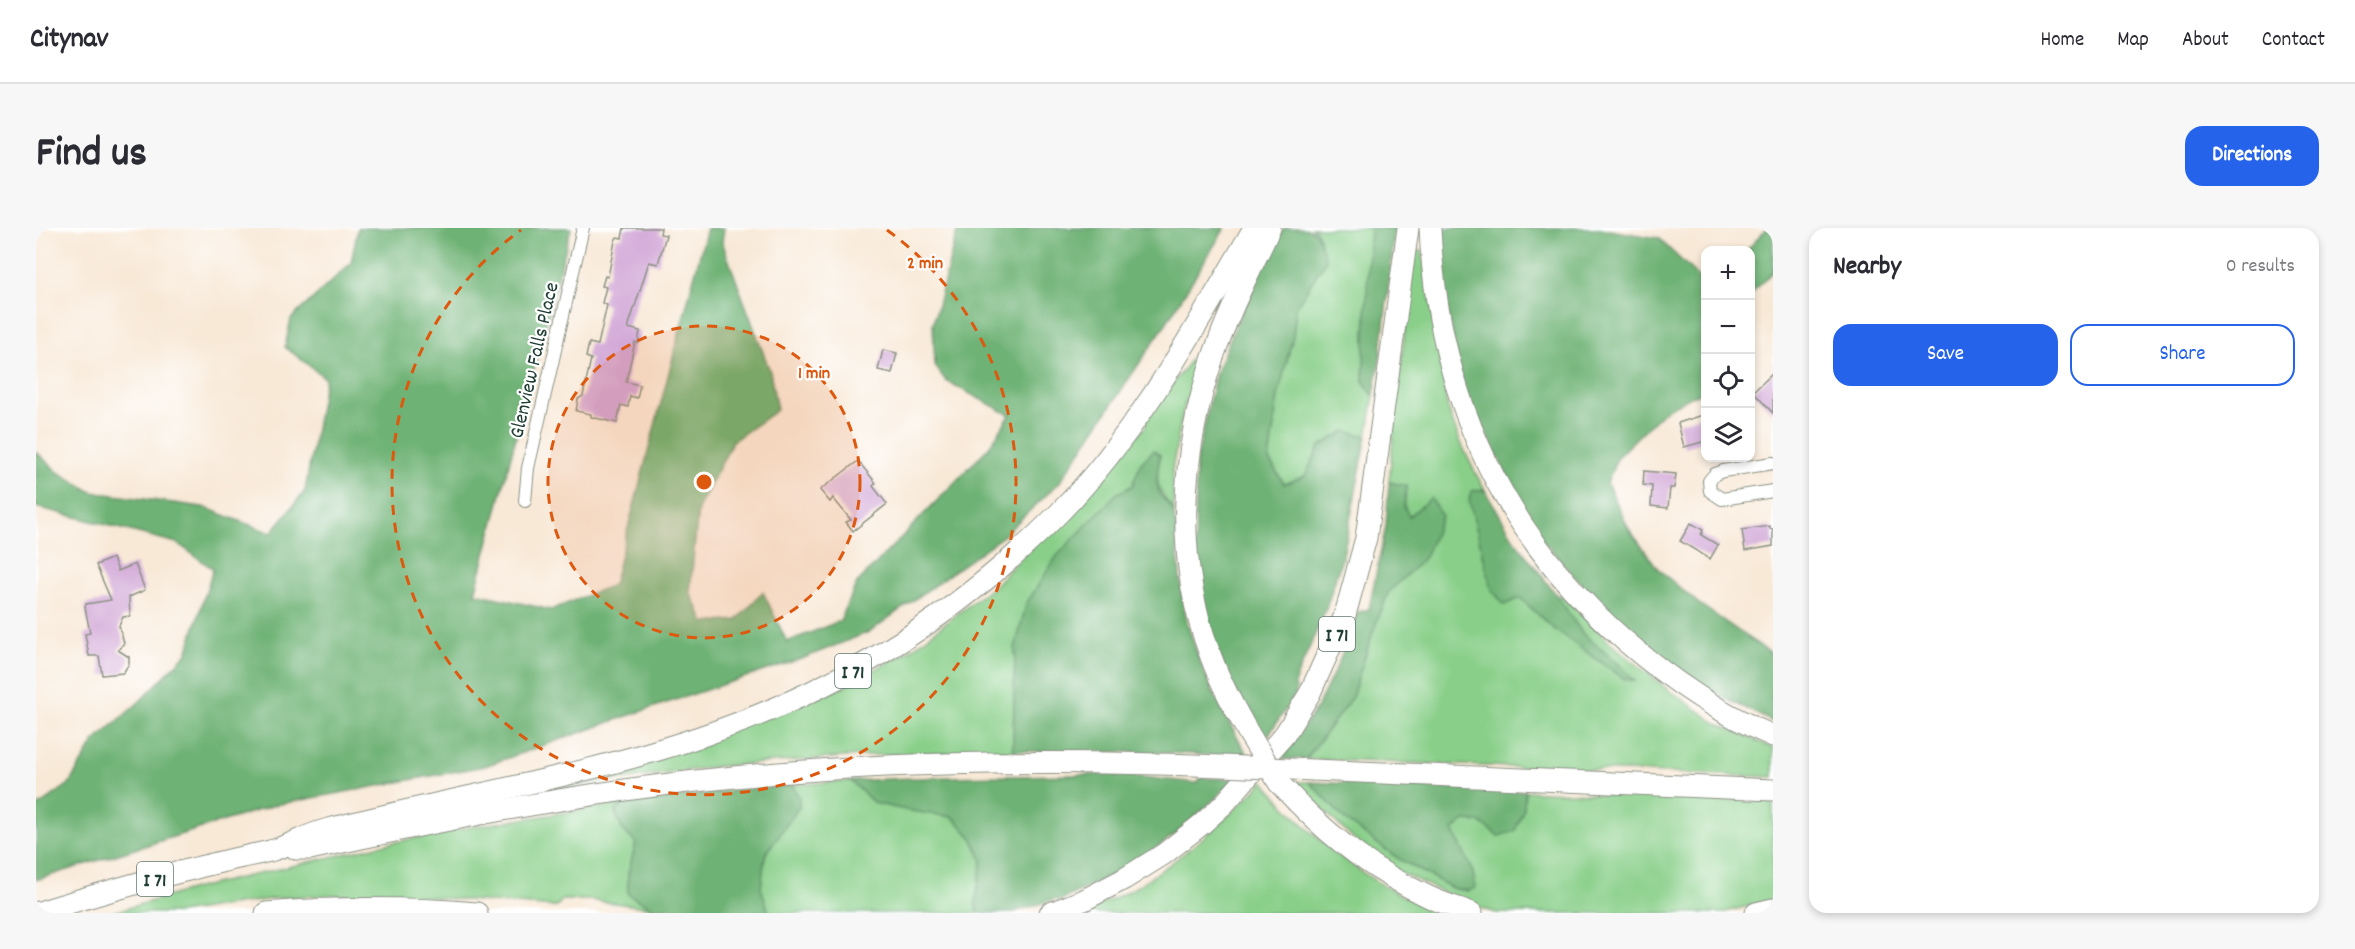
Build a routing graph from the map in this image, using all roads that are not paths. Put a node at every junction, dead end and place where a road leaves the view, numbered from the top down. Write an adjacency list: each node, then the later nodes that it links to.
1 (583, 228): 8 (street, Glenview Falls Place)
2 (1254, 228): 11 (highway, I 71)
3 (1270, 228): 17 (highway, bridge)
4 (1408, 228): 16 (highway, I 71)
5 (1430, 228): 9 (highway)
6 (1773, 463): 7 (street)
7 (1773, 491)
8 (525, 501)
9 (1773, 736)
10 (1773, 790): 11 (highway, bridge)
11 (275, 850): 13 (highway, I 71)
12 (1773, 909): 18 (highway)
13 (36, 913)
14 (266, 913): 15 (highway)
15 (477, 913)
16 (1050, 913)
17 (1472, 913)
18 (1756, 913)

